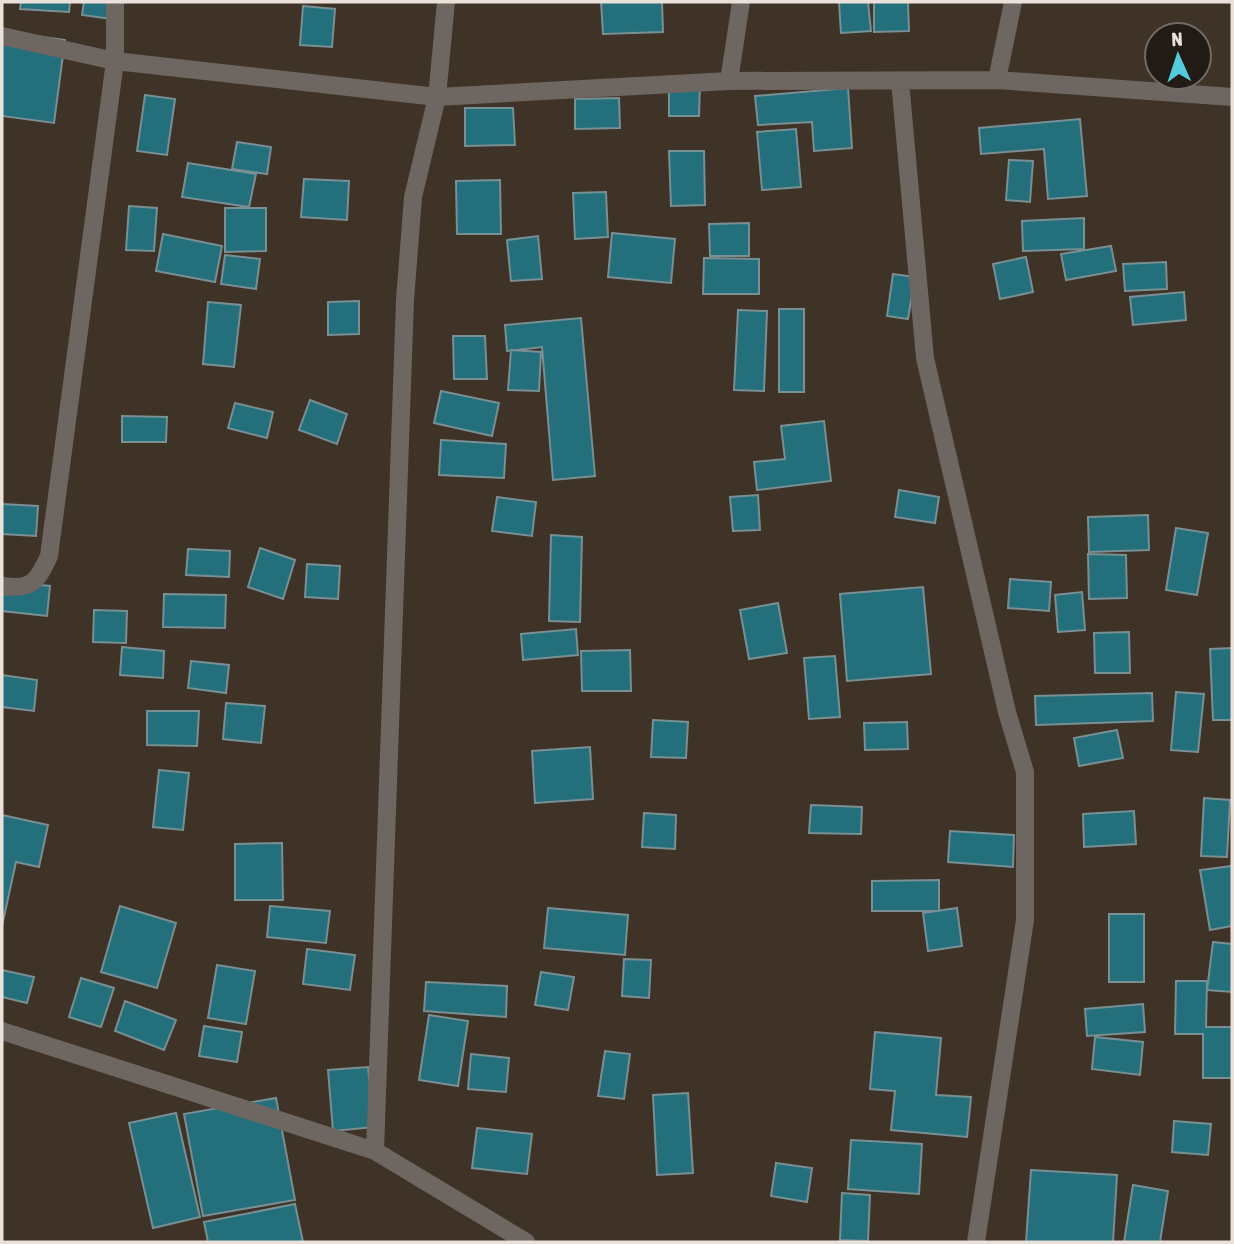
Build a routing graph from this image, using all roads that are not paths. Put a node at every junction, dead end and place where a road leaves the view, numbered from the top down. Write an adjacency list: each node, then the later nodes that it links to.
1 (115, 2): 6 (street)
2 (446, 2): 10 (street)
3 (741, 2): 8 (street)
4 (1013, 2): 7 (street)
5 (2, 36): 6 (street)
6 (115, 61): 10 (street); 12 (street)
7 (996, 80): 9 (street); 11 (street)
8 (729, 81): 9 (street); 10 (street)
9 (900, 81): 16 (street)
10 (437, 97): 14 (street)
11 (1232, 97)
12 (2, 586)
13 (2, 1031): 14 (street)
14 (375, 1151): 15 (street)
15 (526, 1242)
16 (976, 1242)

